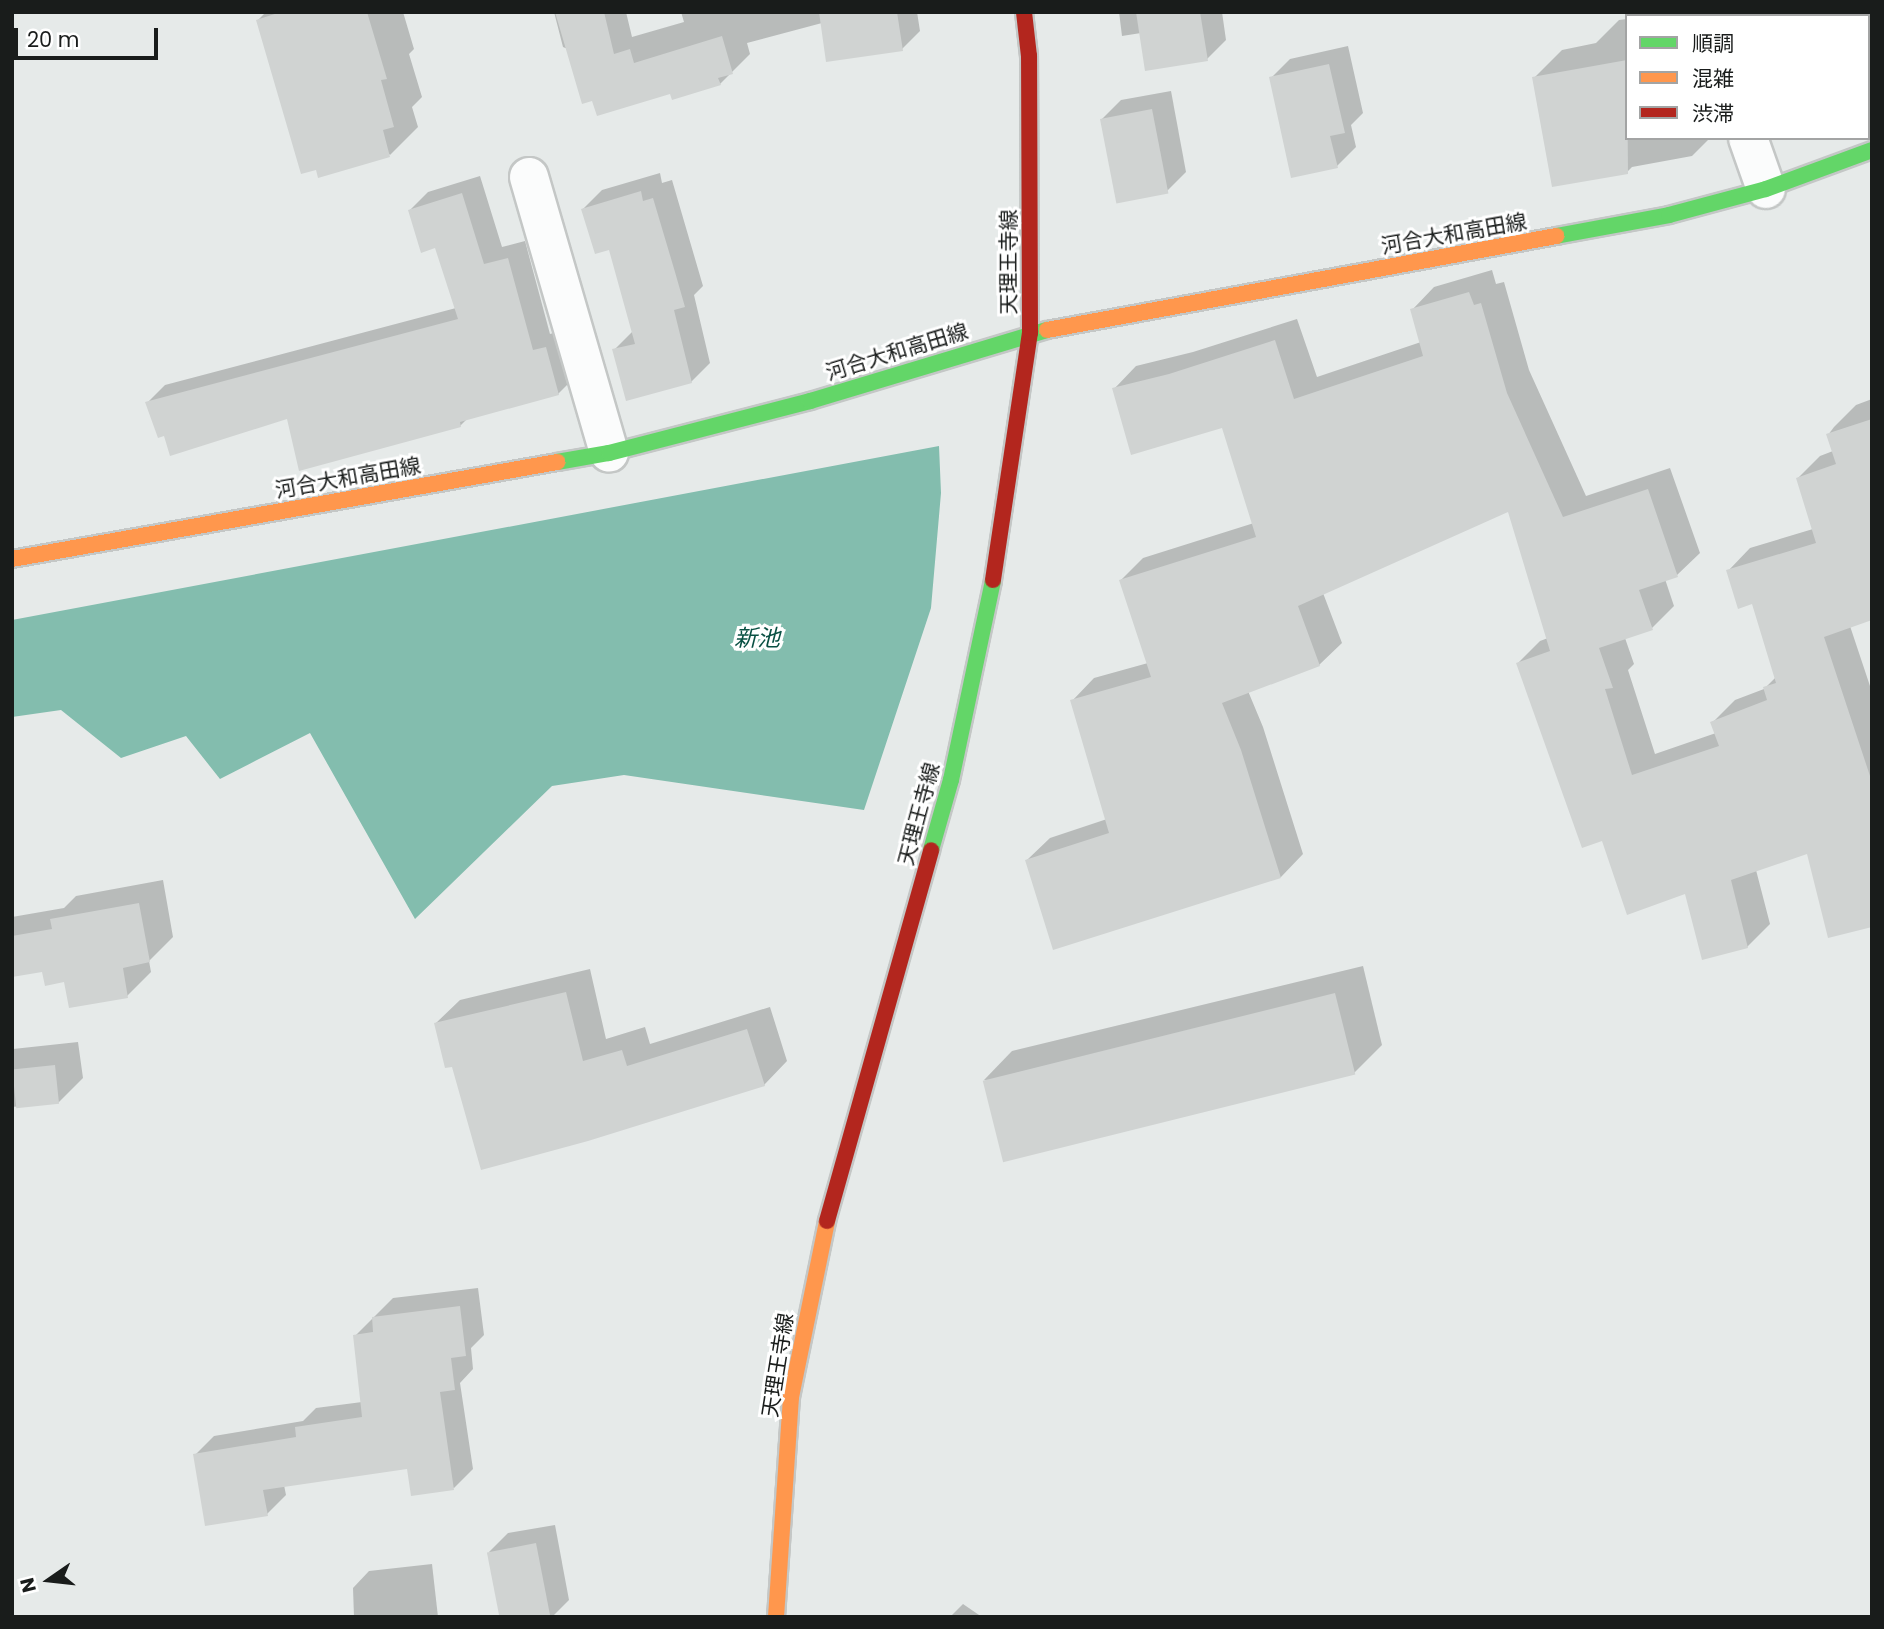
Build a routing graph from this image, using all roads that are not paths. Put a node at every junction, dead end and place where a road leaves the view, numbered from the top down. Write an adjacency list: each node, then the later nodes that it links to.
1 (1024, 12): 6 (main road, 天理王寺線)
2 (1749, 140): 5 (street)
3 (1872, 150): 5 (main road, 河合大和高田線)
4 (529, 177): 7 (street)
5 (1766, 189): 6 (main road, 河合大和高田線)
6 (1030, 333): 7 (main road, 河合大和高田線); 9 (main road, 天理王寺線)
7 (609, 453): 8 (main road, 河合大和高田線)
8 (12, 558)
9 (776, 1617)

